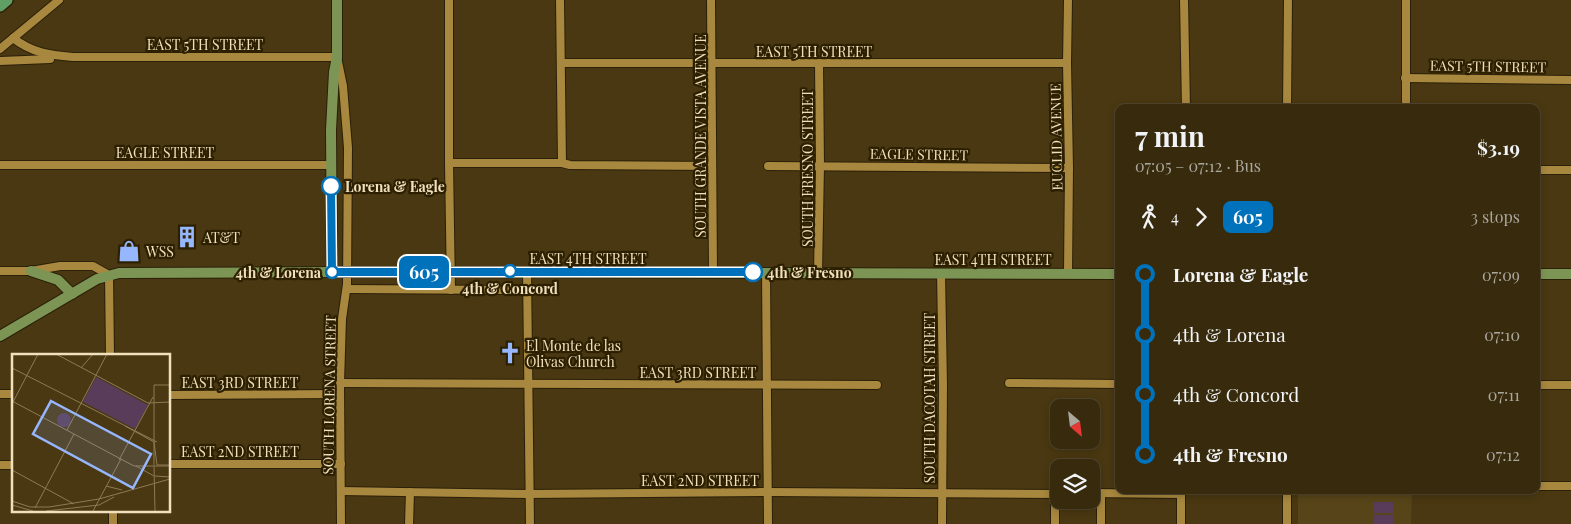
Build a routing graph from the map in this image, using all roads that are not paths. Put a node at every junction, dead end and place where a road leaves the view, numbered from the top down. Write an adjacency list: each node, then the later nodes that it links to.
1 (7, 0): 11 (highway)
2 (59, 0): 12 (street)
3 (337, 0): 14 (main road, SOUTH LORENA STREET)
4 (450, 0): 26 (street)
5 (560, 0): 17 (street)
6 (711, 0): 18 (street, SOUTH GRANDE VISTA AVENUE)
7 (1068, 0): 19 (street, EUCLID AVENUE)
8 (1184, 0): 23 (street)
9 (1288, 0): 24 (street)
10 (1406, 0): 21 (street)
11 (0, 6)
12 (13, 38): 13 (street); 15 (street, EAST 5TH STREET)
13 (0, 49)
14 (337, 57): 15 (street, EAST 5TH STREET); 29 (main road, SOUTH LORENA STREET); 49 (street, SOUTH LORENA STREET)
15 (73, 58): 16 (street, EAST 5TH STREET)
16 (0, 61)
17 (561, 63): 18 (street, EAST 5TH STREET); 27 (street)
18 (711, 63): 20 (street, EAST 5TH STREET); 30 (street, SOUTH GRANDE VISTA AVENUE)
19 (1067, 63): 20 (street, EAST 5TH STREET); 33 (street, EUCLID AVENUE)
20 (819, 64): 32 (street, SOUTH FRESNO STREET)
21 (1405, 78): 22 (street, EAST 5TH STREET); 25 (street)
22 (1571, 80)
23 (1186, 104)
24 (1287, 104)
25 (1406, 104)
26 (449, 163): 27 (street); 50 (street)
27 (562, 163): 30 (street)
28 (0, 165): 29 (street, EAGLE STREET)
29 (331, 165): 38 (main road, SOUTH LORENA STREET)
30 (712, 166): 40 (street, SOUTH GRANDE VISTA AVENUE)
31 (768, 166): 32 (street, EAGLE STREET)
32 (820, 166): 33 (street, EAGLE STREET); 42 (street, SOUTH FRESNO STREET)
33 (1069, 168): 44 (street, EUCLID AVENUE)
34 (1540, 170): 35 (street)
35 (1571, 170)
36 (0, 271): 37 (street, EAST 4TH STREET)
37 (31, 271): 48 (street, EAST 4TH STREET); 52 (main road)
38 (337, 272): 39 (main road, EAST 4TH STREET, bridge); 48 (main road, EAST 4TH STREET)
39 (527, 272): 40 (main road, EAST 4TH STREET); 51 (street)
40 (713, 272): 41 (main road, EAST 4TH STREET)
41 (766, 272): 42 (main road, EAST 4TH STREET); 58 (street)
42 (818, 272): 43 (main road, EAST 4TH STREET)
43 (940, 273): 44 (main road, EAST 4TH STREET); 72 (street, SOUTH DACOTAH STREET)
44 (1068, 274): 45 (main road, EAST 4TH STREET)
45 (1115, 274)
46 (1540, 274): 47 (main road)
47 (1571, 274)
48 (109, 275): 52 (main road); 54 (street)
49 (347, 289): 50 (street); 55 (street, SOUTH LORENA STREET)
50 (451, 290): 51 (street)
51 (527, 290): 57 (street)
52 (72, 294): 53 (main road)
53 (0, 336)
54 (110, 354)
55 (340, 383): 57 (street, EAST 3RD STREET); 64 (street, SOUTH LORENA STREET)
56 (1009, 383): 59 (street)
57 (528, 384): 58 (street, EAST 3RD STREET); 75 (street)
58 (766, 384): 61 (street, EAST 3RD STREET); 71 (street)
59 (1115, 384)
60 (1571, 384): 62 (street)
61 (877, 385)
62 (1540, 385)
63 (170, 394): 64 (street, EAST 3RD STREET)
64 (340, 394): 66 (street, SOUTH LORENA STREET)
65 (170, 464): 66 (street, EAST 2ND STREET)
66 (341, 464): 69 (street, SOUTH LORENA STREET)
67 (1540, 486): 68 (street)
68 (1571, 486)
69 (341, 491): 70 (street, EAST 2ND STREET); 80 (street, SOUTH LORENA STREET)
70 (410, 492): 75 (street, EAST 2ND STREET); 81 (street)
71 (769, 492): 72 (street, EAST 2ND STREET); 75 (street, EAST 2ND STREET); 83 (street)
72 (942, 493): 76 (street, EAST 2ND STREET); 84 (street, SOUTH DACOTAH STREET)
73 (1101, 493): 74 (street); 86 (street)
74 (1115, 493)
75 (530, 494): 82 (street)
76 (1050, 494)
77 (1181, 494): 87 (street)
78 (1287, 494): 88 (street)
79 (1056, 509): 85 (street)
80 (341, 524)
81 (409, 524)
82 (530, 524)
83 (768, 524)
84 (942, 524)
85 (1055, 524)
86 (1101, 524)
87 (1181, 524)
88 (1287, 524)

